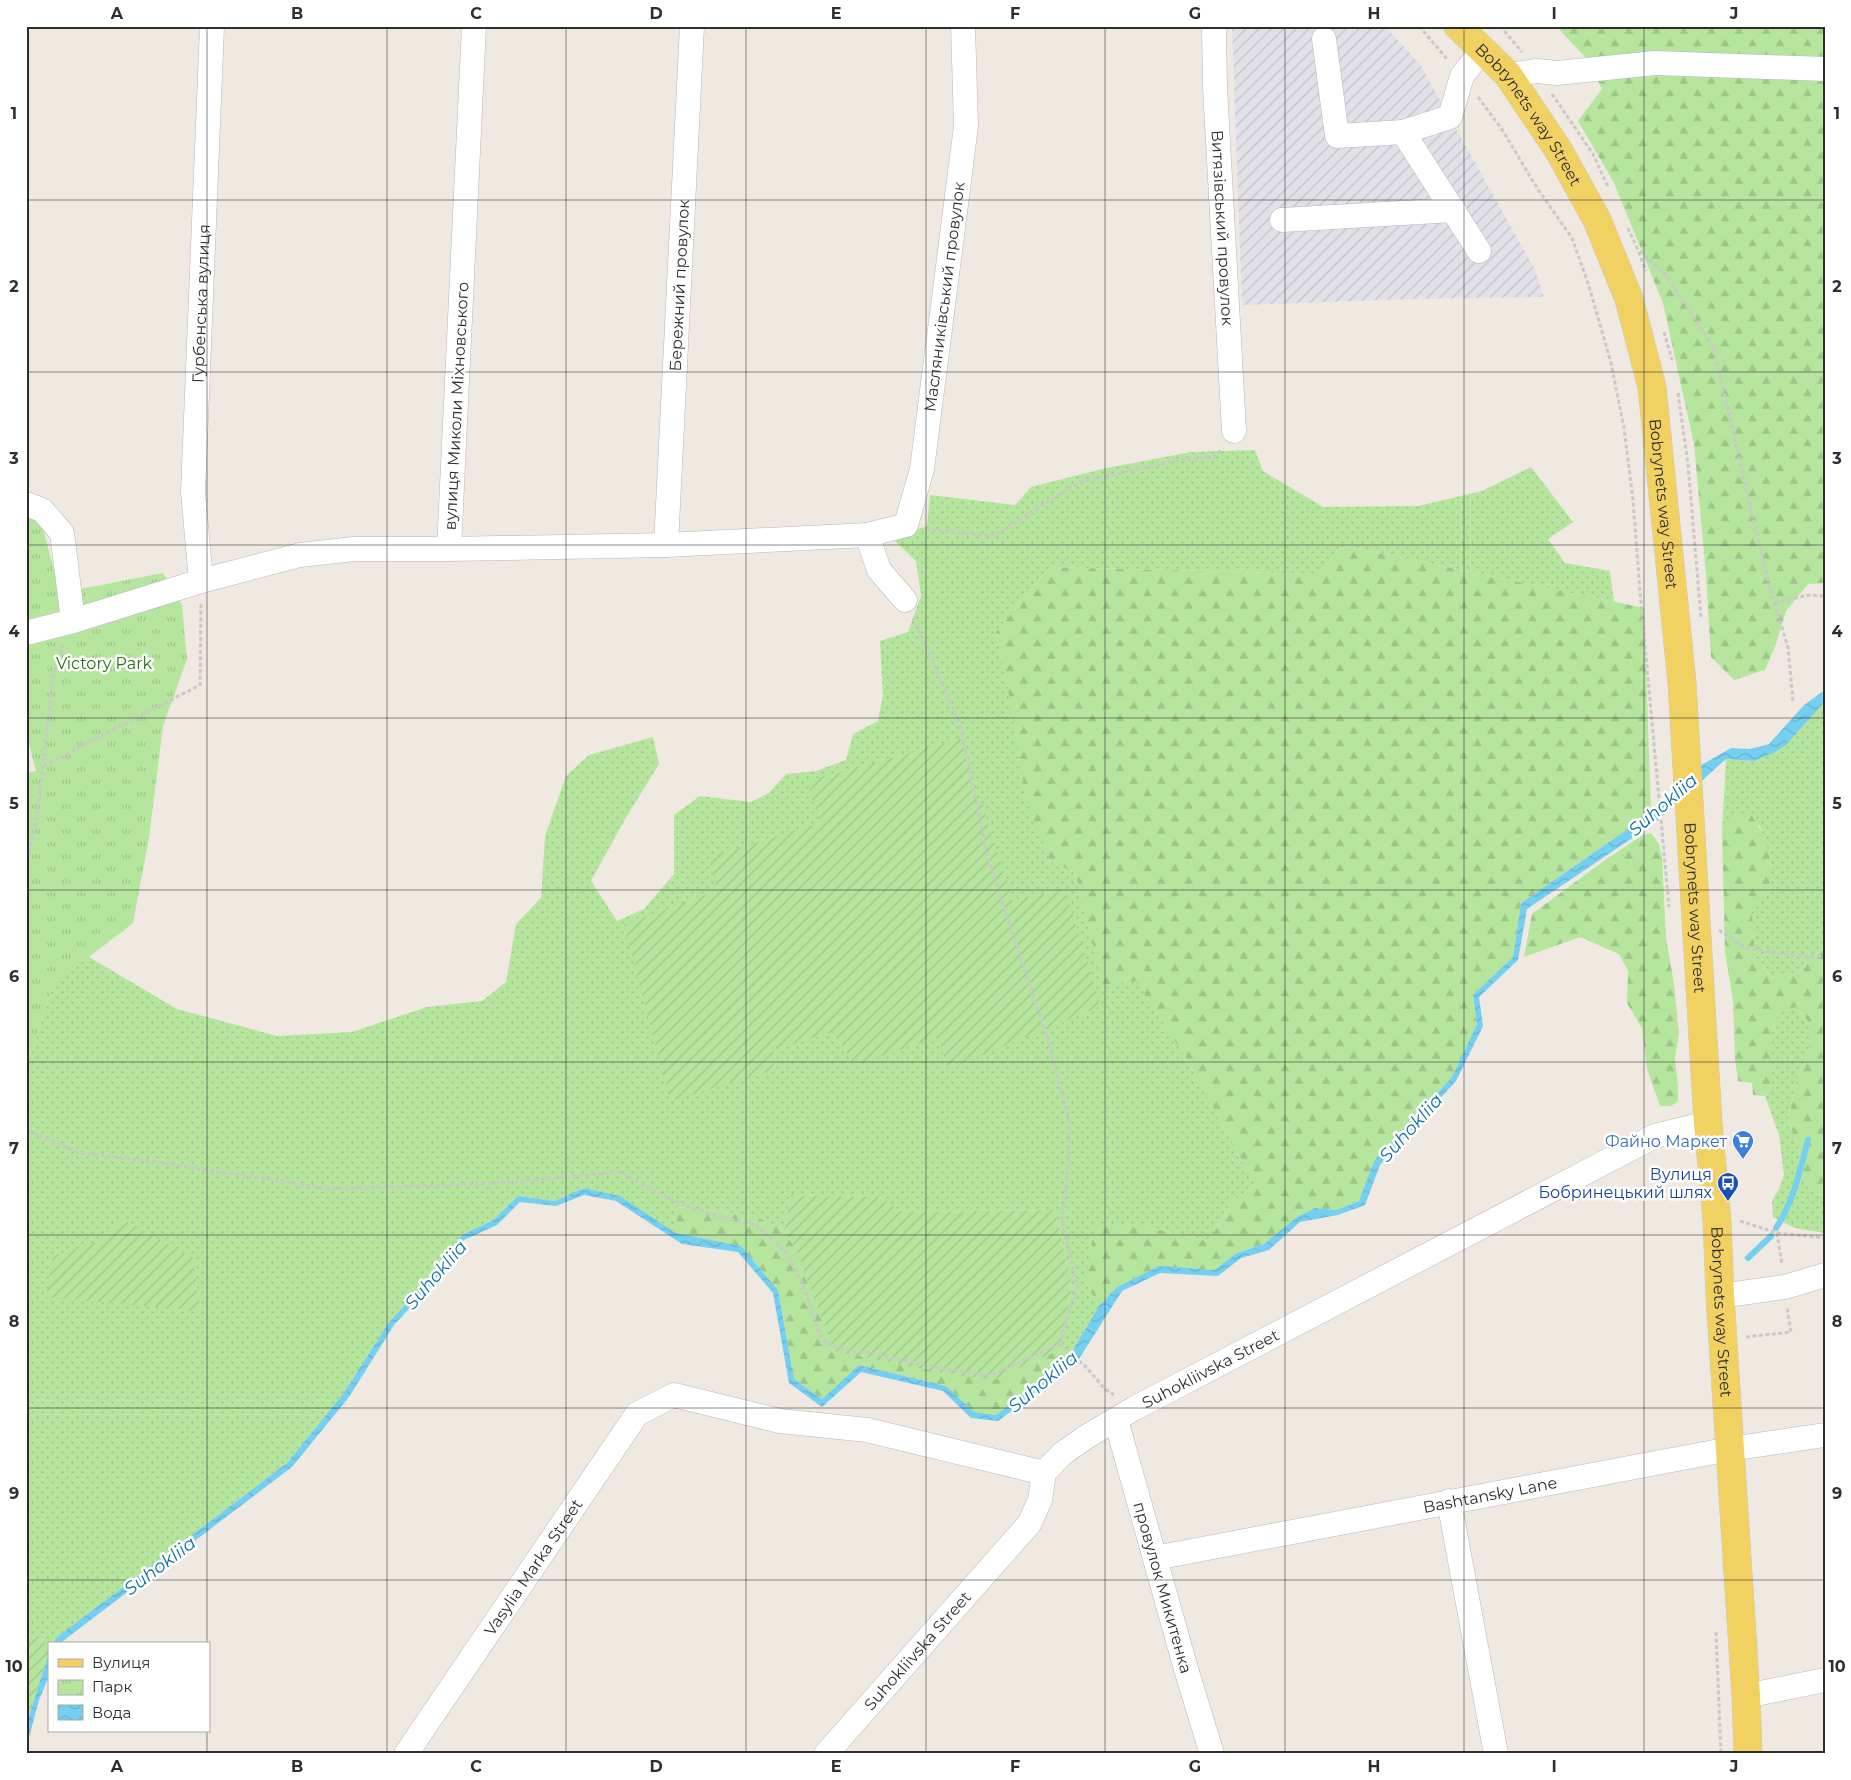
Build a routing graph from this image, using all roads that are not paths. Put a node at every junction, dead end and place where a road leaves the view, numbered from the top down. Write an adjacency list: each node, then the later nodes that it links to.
1 (212, 26): 20 (street, Гурбенська вулиця)
2 (474, 26): 19 (street, вулиця Миколи Міхновського)
3 (692, 26): 18 (street, Бережний провулок)
4 (963, 26): 17 (street, Масляниківський провулок)
5 (1214, 26): 15 (street, Витязівський провулок)
6 (1458, 26): 8 (main road, Bobrynets way Street)
7 (1324, 39): 11 (street)
8 (1482, 50): 10 (main road, Bobrynets way Street); 11 (street)
9 (1825, 69): 10 (street)
10 (1508, 76): 24 (main road, Bobrynets way Street)
11 (1403, 132): 12 (street)
12 (1454, 210): 13 (street); 14 (street)
13 (1282, 220)
14 (1479, 251)
15 (1234, 431)
16 (26, 504): 22 (street)
17 (867, 535): 18 (street, вулиця Миколи Міхновського); 21 (street)
18 (666, 546): 19 (street, вулиця Миколи Міхновського)
19 (449, 549): 20 (street)
20 (201, 581): 22 (street)
21 (905, 600)
22 (73, 621): 23 (street)
23 (26, 633)
24 (1708, 1123): 26 (main road, Bobrynets way Street); 27 (street, Suhokliivska Street)
25 (1825, 1275): 26 (street)
26 (1720, 1296): 29 (main road, Bobrynets way Street)
27 (1125, 1414): 30 (street, Suhokliivska Street); 32 (street, провулок Микитенка)
28 (1825, 1435): 29 (street, Bashtansky Lane)
29 (1730, 1449): 31 (street, Bashtansky Lane); 34 (main road, Bobrynets way Street)
30 (1044, 1473): 35 (street, Vasylia Marka Street); 36 (street, Suhokliivska Street)
31 (1449, 1501): 32 (street, Bashtansky Lane); 38 (street)
32 (1155, 1558): 37 (street, провулок Микитенка)
33 (1825, 1680): 34 (street)
34 (1746, 1696): 39 (main road, Bobrynets way Street)
35 (406, 1754)
36 (826, 1754)
37 (1212, 1754)
38 (1496, 1754)
39 (1748, 1754)

